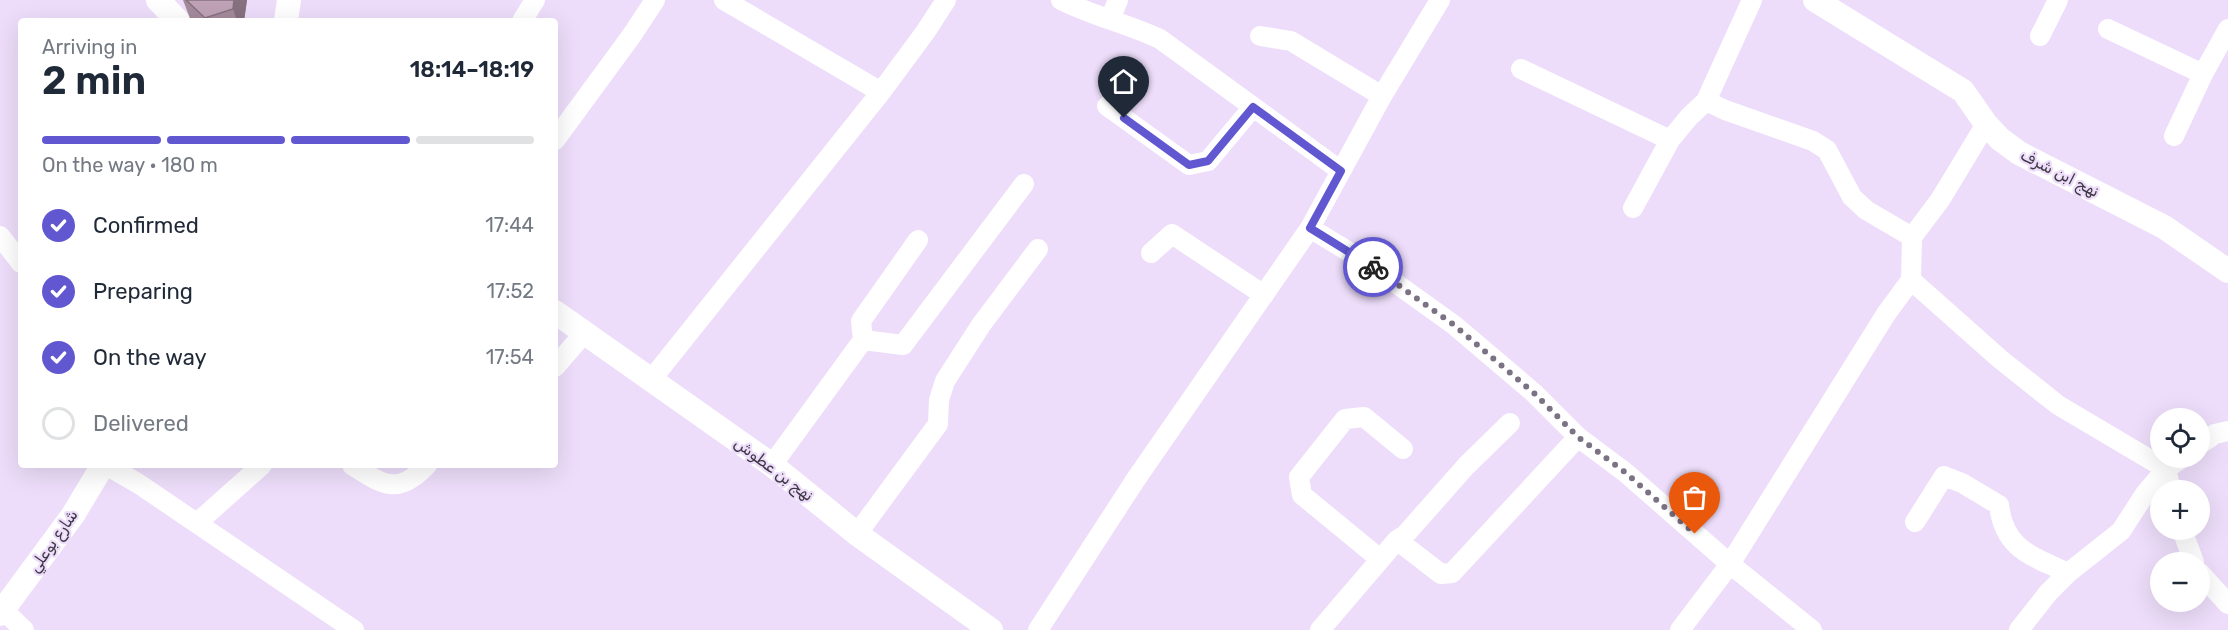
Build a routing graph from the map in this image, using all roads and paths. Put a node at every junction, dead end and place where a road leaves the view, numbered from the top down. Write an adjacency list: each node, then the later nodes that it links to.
1 (158, 0): 13 (street)
2 (290, 0): 14 (street)
3 (535, 0): 15 (street)
4 (655, 0): 31 (street)
5 (724, 0): 24 (street)
6 (946, 0): 24 (street)
7 (1061, 0): 16 (street)
8 (1118, 0): 16 (street)
9 (1752, 0): 26 (street)
10 (1815, 0): 29 (street, نهج ابن شرف)
11 (2058, 0): 20 (street)
12 (1433, 2): 25 (street)
13 (175, 18)
14 (287, 18)
15 (524, 18)
16 (1110, 19): 28 (street)
17 (2108, 29): 23 (street)
18 (2228, 29): 21 (street)
19 (1260, 36): 25 (street)
20 (2040, 36)
21 (2220, 61): 23 (street)
22 (1521, 69): 32 (street)
23 (2203, 74): 30 (street)
24 (881, 92): 50 (street)
25 (1382, 96): 33 (street)
26 (1706, 101): 32 (street); 38 (street)
27 (1107, 106): 28 (street)
28 (1253, 107): 33 (street)
29 (1986, 123): 38 (street); 43 (street, نهج ابن شرف)
30 (2174, 136)
31 (558, 137)
32 (1670, 140): 35 (street)
33 (1341, 171): 36 (street)
34 (1024, 184): 48 (street)
35 (1633, 208)
36 (1310, 228): 45 (street); 53 (street)
37 (0, 236): 42 (street)
38 (1912, 237): 44 (street)
39 (918, 240): 48 (street)
40 (1038, 249): 66 (street)
41 (1151, 254): 45 (street)
42 (18, 259)
43 (2228, 271)
44 (1911, 280): 56 (street); 69 (street)
45 (1264, 295): 78 (street)
46 (558, 314): 47 (street, نهج بن عطوش)
47 (585, 333): 49 (street); 50 (street, نهج بن عطوش)
48 (863, 340): 57 (street)
49 (558, 363)
50 (651, 380): 57 (street, نهج بن عطوش)
51 (1510, 423): 67 (street)
52 (2228, 431): 54 (street)
53 (1578, 437): 67 (street); 69 (street)
54 (2210, 437)
55 (1403, 449): 68 (street)
56 (2150, 451)
57 (772, 465): 66 (street, نهج بن عطوش)
58 (103, 468): 73 (street, شارع بوعلي)
59 (110, 468): 65 (street)
60 (259, 468): 65 (street)
61 (357, 468): 62 (street)
62 (424, 468)
63 (2169, 468): 70 (street)
64 (1915, 522): 70 (street)
65 (197, 523): 76 (street)
66 (857, 534): 77 (street, نهج بن عطوش)
67 (1397, 540): 68 (street)
68 (1380, 559): 79 (street)
69 (1730, 564): 74 (street); 80 (street)
70 (2068, 573): 81 (street)
71 (2210, 584): 72 (street)
72 (2228, 604)
73 (1, 610): 75 (street)
74 (1684, 628)
75 (24, 630)
76 (354, 630)
77 (991, 630)
78 (1038, 630)
79 (1320, 630)
80 (1812, 630)
81 (2019, 630)

